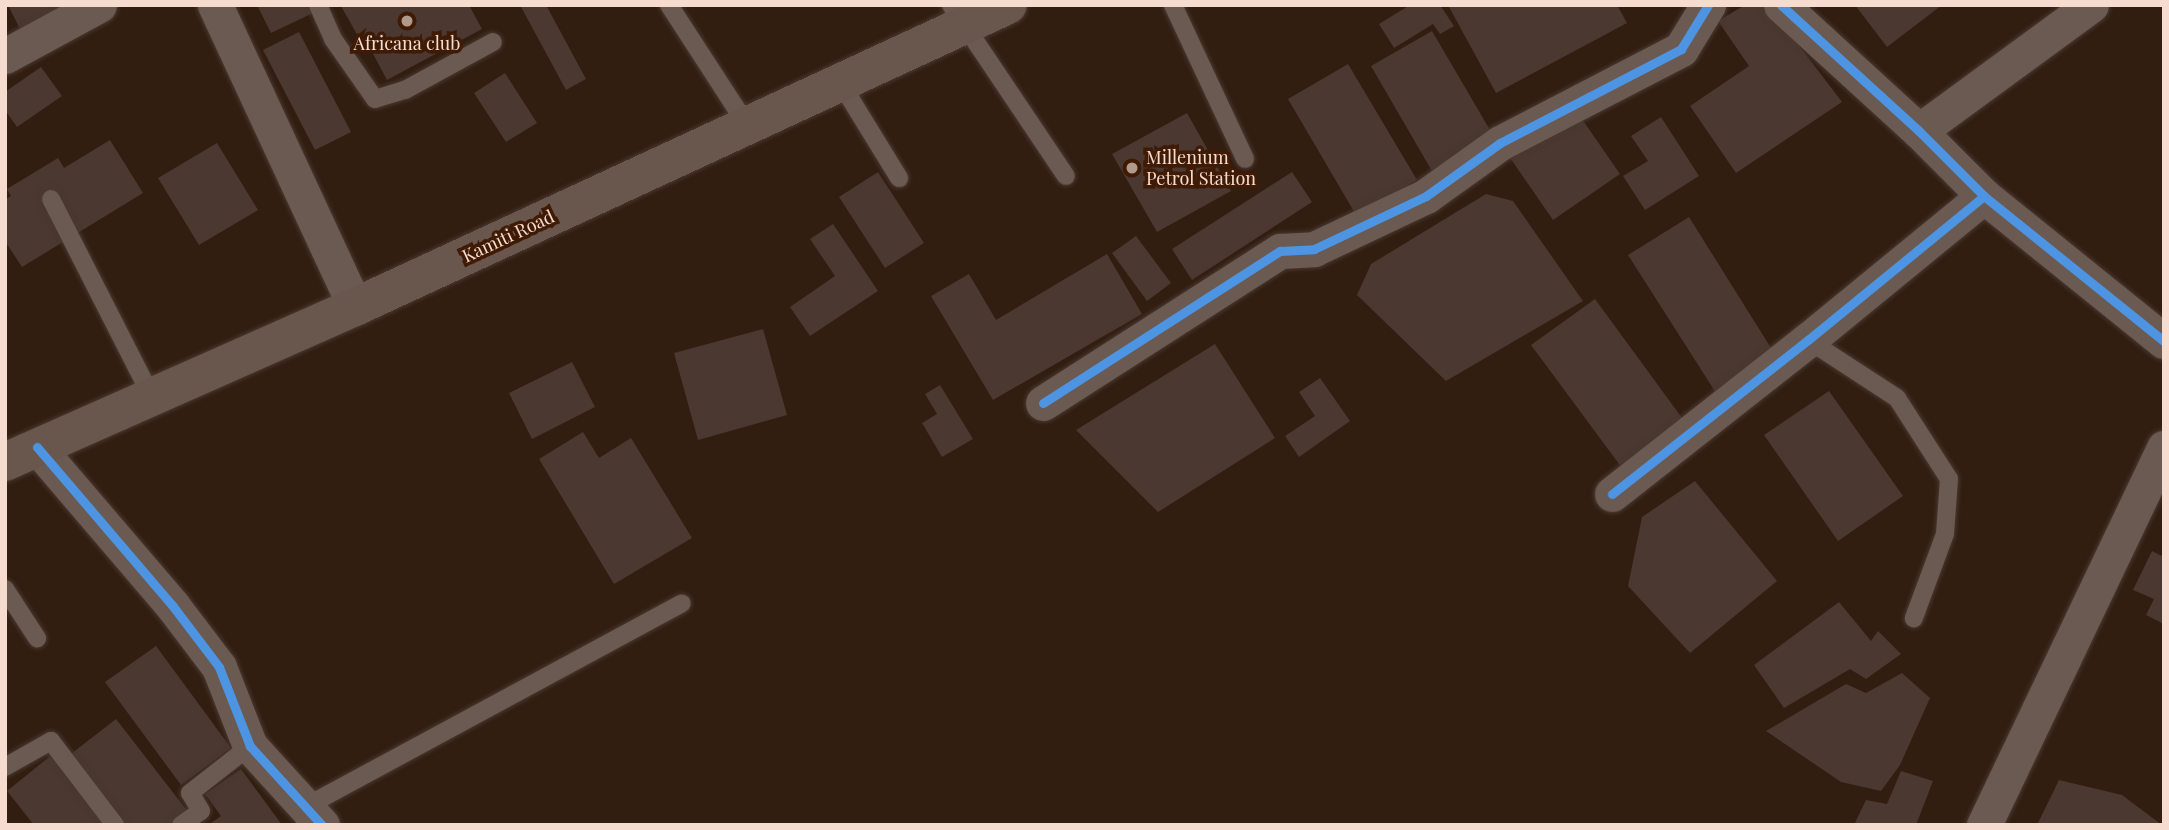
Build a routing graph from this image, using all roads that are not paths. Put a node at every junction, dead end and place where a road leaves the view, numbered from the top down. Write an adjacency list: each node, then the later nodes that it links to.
1 (99, 5): 12 (street)
2 (215, 5): 21 (street)
3 (318, 5): 11 (lane)
4 (669, 5): 14 (lane)
5 (1009, 5): 10 (main road, Kamiti Road)
6 (1173, 5): 16 (lane)
7 (1708, 5): 25 (street)
8 (1781, 5): 15 (street)
9 (2091, 5): 15 (street)
10 (957, 15): 13 (main road, Kamiti Road); 17 (lane)
11 (492, 43)
12 (5, 56)
13 (840, 82): 14 (main road, Kamiti Road); 18 (lane)
14 (747, 125): 21 (main road, Kamiti Road)
15 (1919, 131): 19 (street)
16 (1245, 159)
17 (1066, 176)
18 (899, 178)
19 (1984, 196): 22 (street); 23 (street)
20 (51, 199): 24 (lane)
21 (355, 307): 24 (main road, Kamiti Road)
22 (1808, 340): 28 (street); 31 (lane)
23 (2164, 341)
24 (152, 397): 27 (main road, Kamiti Road)
25 (1043, 403)
26 (2164, 448): 38 (street)
27 (21, 455): 33 (street)
28 (1612, 494)
29 (5, 589): 32 (lane)
30 (682, 603): 35 (lane)
31 (1914, 618)
32 (37, 638)
33 (250, 746): 35 (street); 37 (lane)
34 (5, 767): 36 (lane)
35 (315, 815)
36 (115, 825)
37 (181, 825)
38 (1984, 825)

